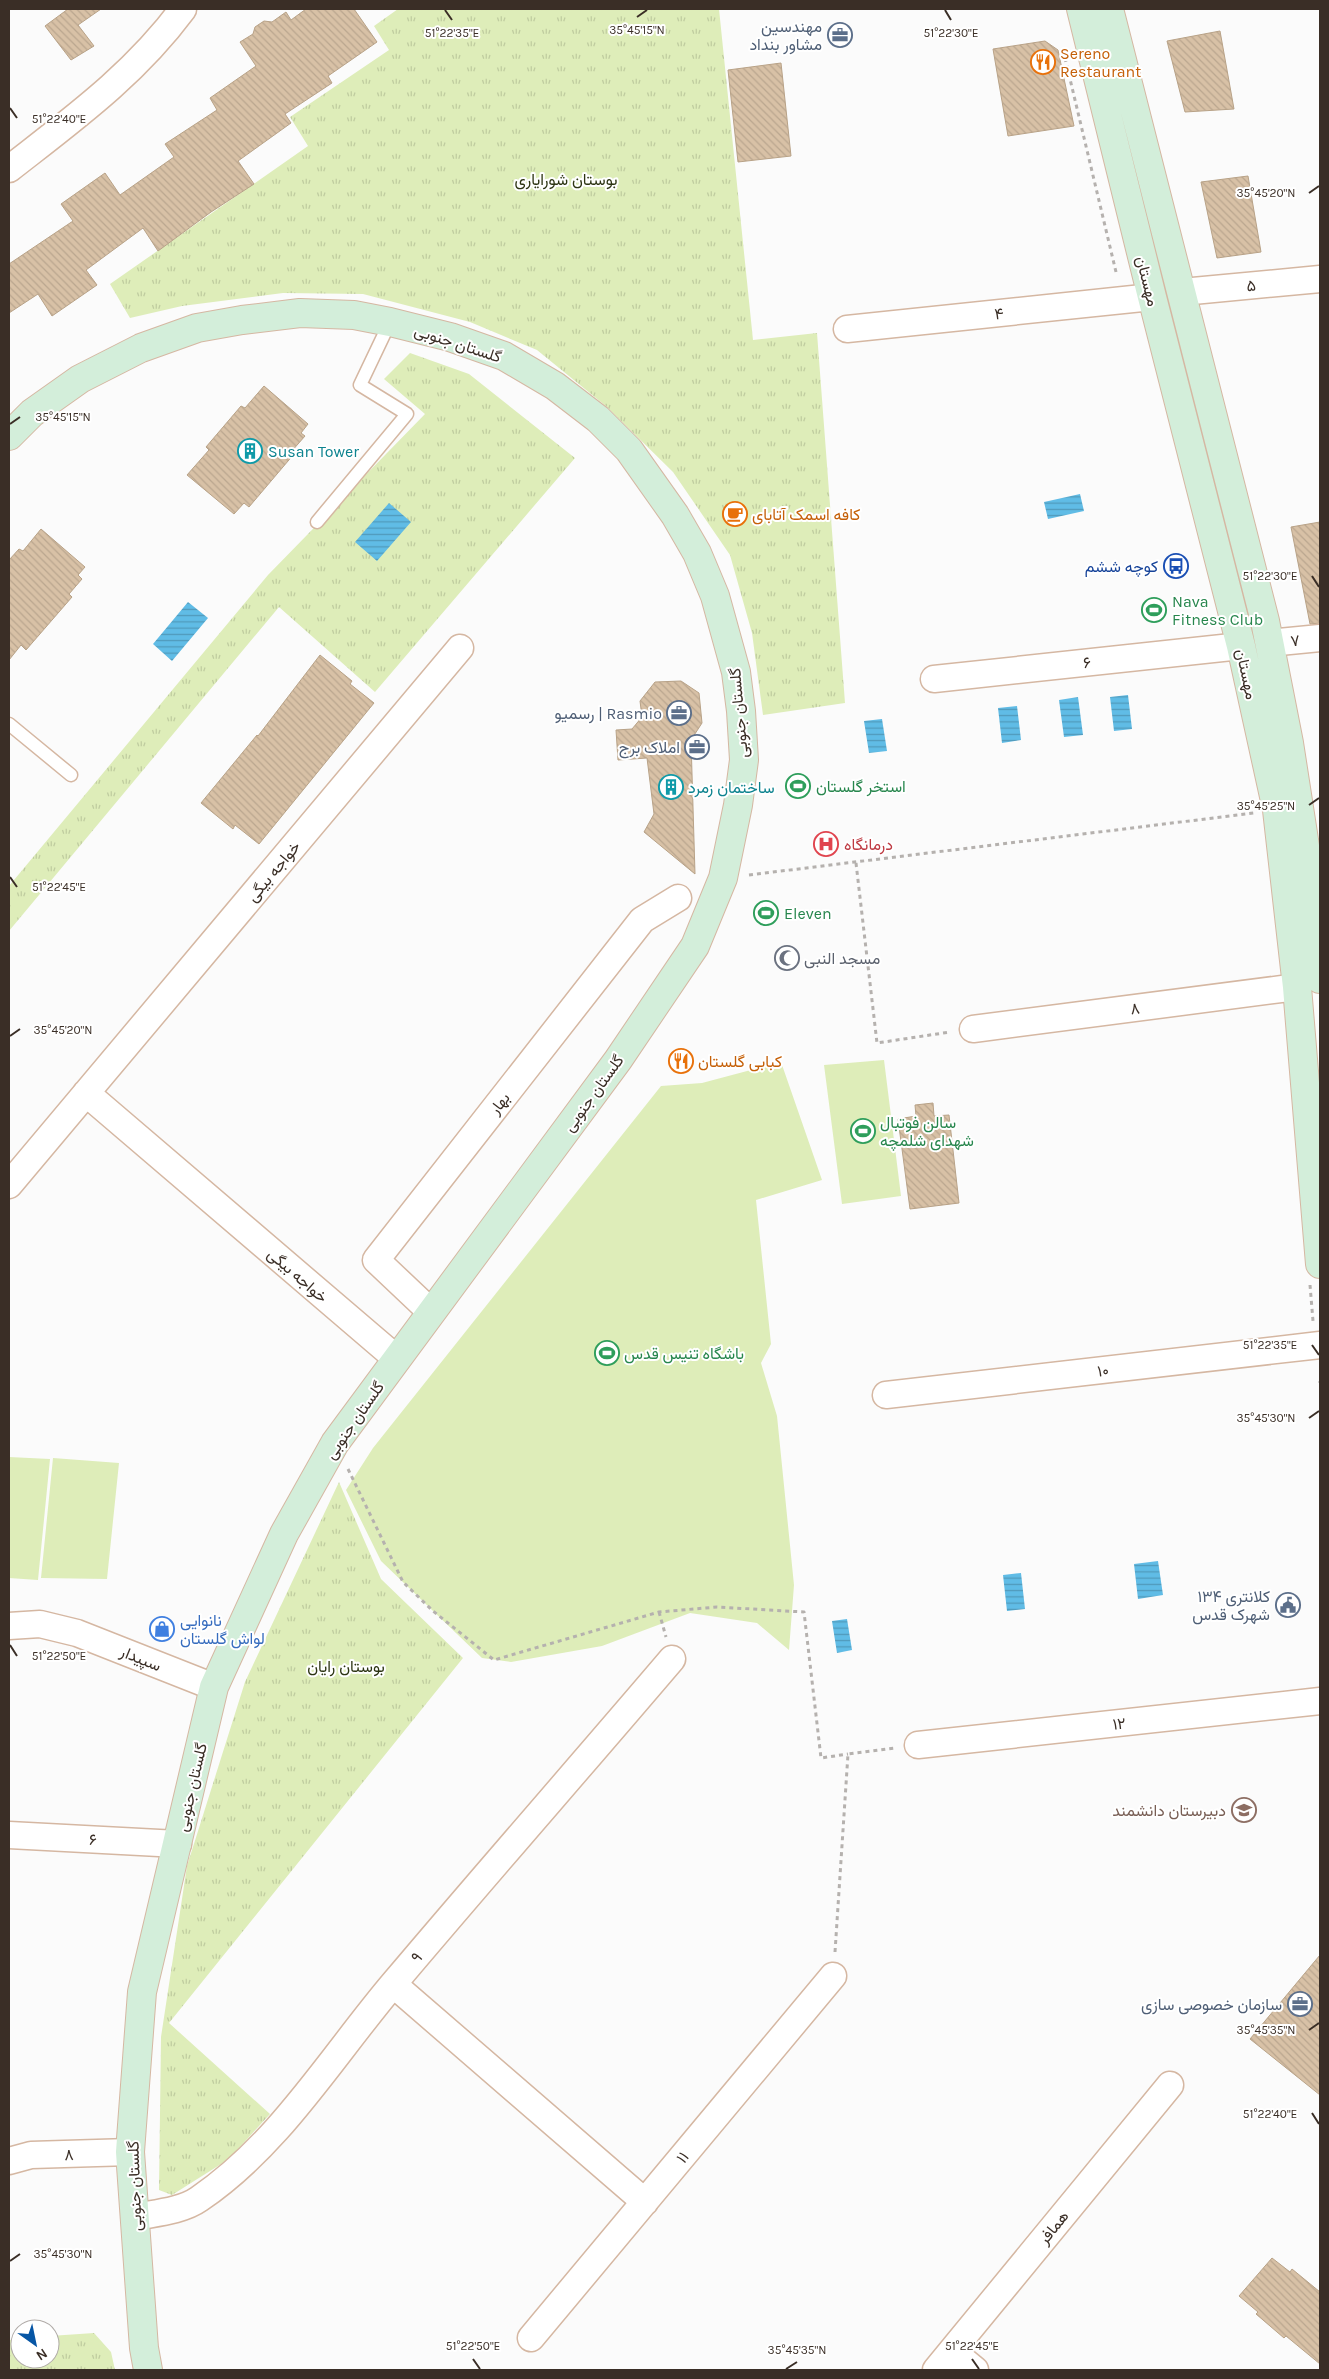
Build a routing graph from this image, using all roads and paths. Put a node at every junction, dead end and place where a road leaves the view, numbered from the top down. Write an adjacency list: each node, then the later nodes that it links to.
1 (183, 9): 5 (street)
2 (1081, 9): 9 (street, مهستان)
3 (1109, 9): 8 (street)
4 (1065, 56): 6 (path, مهستان)
5 (9, 168)
6 (1116, 272)
7 (1320, 278): 8 (street, ۵)
8 (1182, 292): 9 (street); 15 (street)
9 (1152, 297): 11 (street, ۴); 16 (street, مهستان)
10 (390, 322): 12 (street, گلستان جنوبی); 13 (lane); 23 (street, گلستان جنوبی)
11 (847, 328)
12 (9, 436)
13 (317, 522)
14 (1320, 638): 15 (street, ۷)
15 (1269, 643): 16 (street); 25 (street)
16 (1241, 646): 18 (street, ۶); 21 (street, مهستان)
17 (460, 648): 27 (street, خواجه بیگی)
18 (934, 679)
19 (9, 724): 20 (lane)
20 (71, 775)
21 (1277, 810): 22 (path); 25 (street, مهستان)
22 (856, 863): 23 (path); 26 (path)
23 (723, 878): 30 (street, گلستان جنوبی)
24 (678, 898): 30 (street, بهار)
25 (1312, 985): 26 (street, ۸); 29 (street, مهستان)
26 (973, 1029)
27 (86, 1093): 28 (street, خواجه بیگی); 32 (street, خواجه بیگی)
28 (9, 1185)
29 (1320, 1264)
30 (431, 1312): 32 (street, گلستان جنوبی)
31 (1320, 1345): 33 (street, ۱۰)
32 (397, 1359): 34 (street, گلستان جنوبی)
33 (886, 1395)
34 (335, 1443): 37 (street, گلستان جنوبی); 40 (path)
35 (9, 1626): 37 (street, سپیدار)
36 (672, 1659): 44 (street, ۹)
37 (214, 1687): 42 (street, گلستان جنوبی)
38 (1320, 1701): 39 (street, ۱۲)
39 (918, 1745): 40 (path)
40 (848, 1754): 43 (path)
41 (9, 1834): 42 (street, ۶)
42 (178, 1844): 46 (street, گلستان جنوبی)
43 (833, 1976): 48 (street, ۱۱)
44 (393, 1984): 48 (street); 49 (street, ۹)
45 (1170, 2085): 51 (street, همافر)
46 (130, 2152): 47 (street, ۸); 49 (street, گلستان جنوبی)
47 (9, 2161)
48 (645, 2202): 50 (street, ۱۱)
49 (135, 2217): 52 (street, گلستان جنوبی)
50 (531, 2338)
51 (944, 2361): 53 (street)
52 (148, 2370)
53 (975, 2370)

